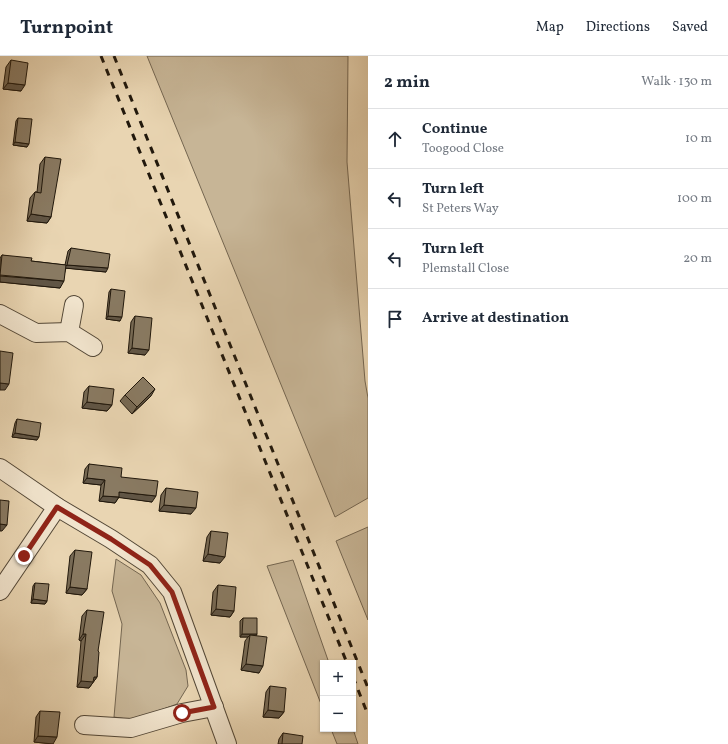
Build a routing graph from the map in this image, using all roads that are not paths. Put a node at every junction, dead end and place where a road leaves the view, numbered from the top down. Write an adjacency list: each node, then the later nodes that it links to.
1 (74, 305): 3 (street)
2 (0, 314): 3 (street)
3 (69, 332): 4 (street)
4 (93, 346)
5 (0, 468): 6 (street)
6 (57, 507): 7 (street); 8 (street)
7 (0, 591)
8 (214, 707): 9 (street); 10 (street)
9 (84, 725)
10 (227, 744)

